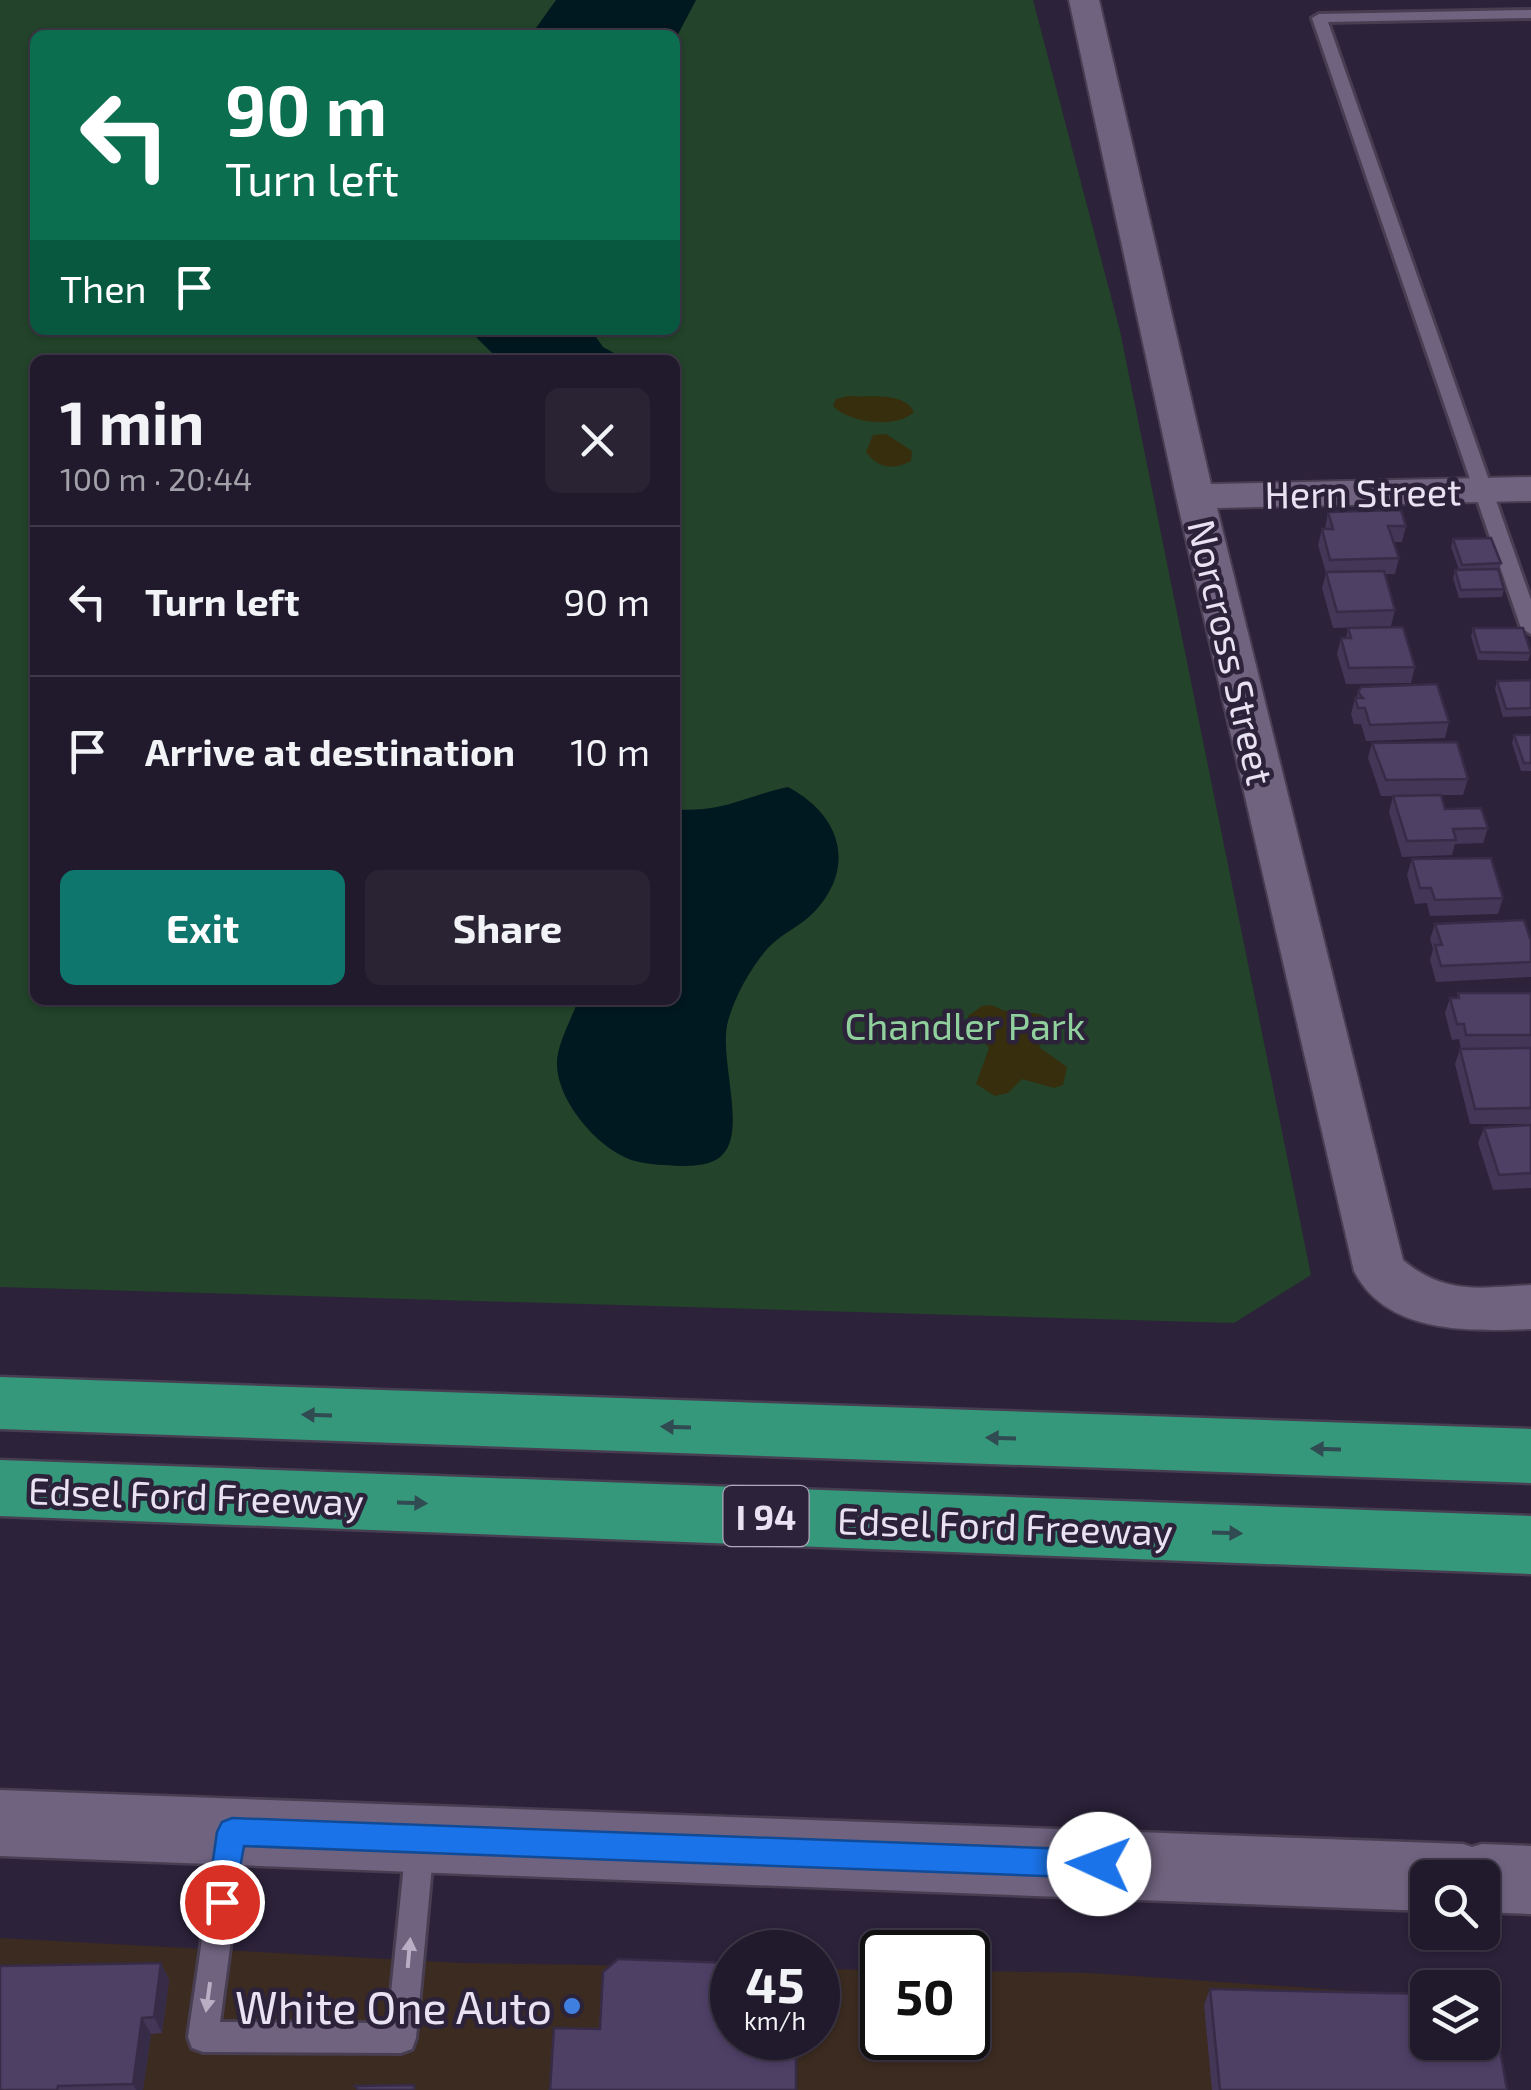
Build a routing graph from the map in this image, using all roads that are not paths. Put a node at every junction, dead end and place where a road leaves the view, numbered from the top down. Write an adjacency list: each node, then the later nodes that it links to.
1 (1084, 0): 5 (street, Norcross Street)
2 (1531, 14): 4 (lane)
3 (1531, 489): 4 (street, Hern Street)
4 (1485, 490): 5 (street, Hern Street); 6 (lane)
5 (1195, 496): 7 (street, Norcross Street)
6 (1531, 628)
7 (1531, 1307)
8 (0, 1403): 9 (highway, I 94, one-way to 8)
9 (1531, 1456)
10 (0, 1488): 11 (highway, Edsel Ford Freeway / I 94, one-way to 11)
11 (1531, 1545)
12 (0, 1823): 13 (main road)
13 (232, 1832): 14 (main road); 14 (lane, one-way to 14)
14 (420, 1839): 15 (main road)
15 (1410, 1876)
16 (1500, 1879): 17 (main road)
17 (1531, 1880)

